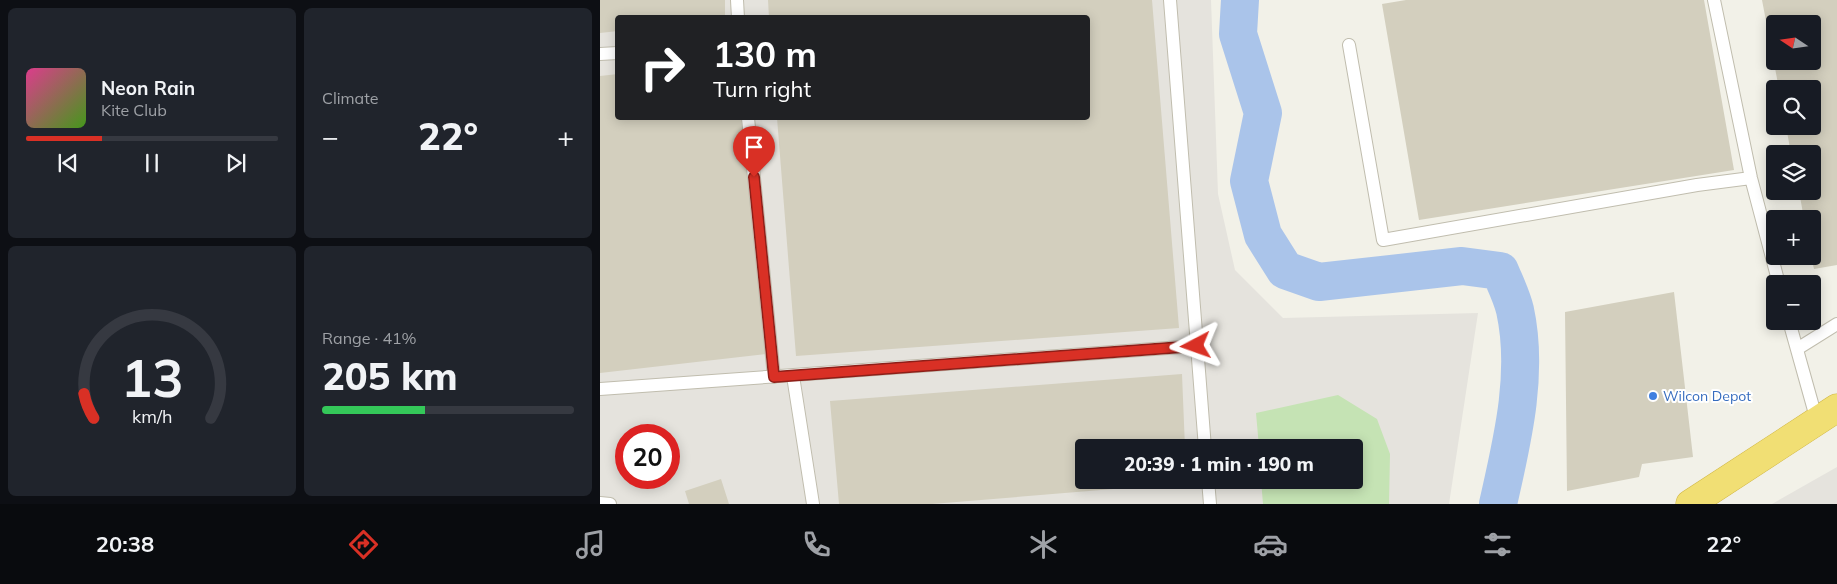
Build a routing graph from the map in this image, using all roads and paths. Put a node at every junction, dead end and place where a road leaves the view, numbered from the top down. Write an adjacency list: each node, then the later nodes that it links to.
1 (737, 0): 4 (lane)
2 (1170, 0): 13 (lane)
3 (1714, 0): 9 (lane)
4 (738, 15)
5 (1349, 45): 9 (lane)
6 (615, 53): 7 (lane)
7 (600, 54)
8 (748, 120): 16 (lane)
9 (1750, 178): 10 (lane)
10 (1777, 275)
11 (1837, 324): 14 (lane)
12 (1792, 330): 14 (lane)
13 (1196, 346): 15 (lane); 19 (lane)
14 (1797, 349): 18 (lane)
15 (793, 376): 16 (lane); 23 (lane)
16 (774, 377): 17 (lane)
17 (600, 390)
18 (1827, 414): 25 (highway)
19 (1204, 439)
20 (1208, 489): 24 (lane)
21 (600, 503): 22 (lane)
22 (610, 504)
23 (813, 504)
24 (1207, 504)
25 (1690, 504)

